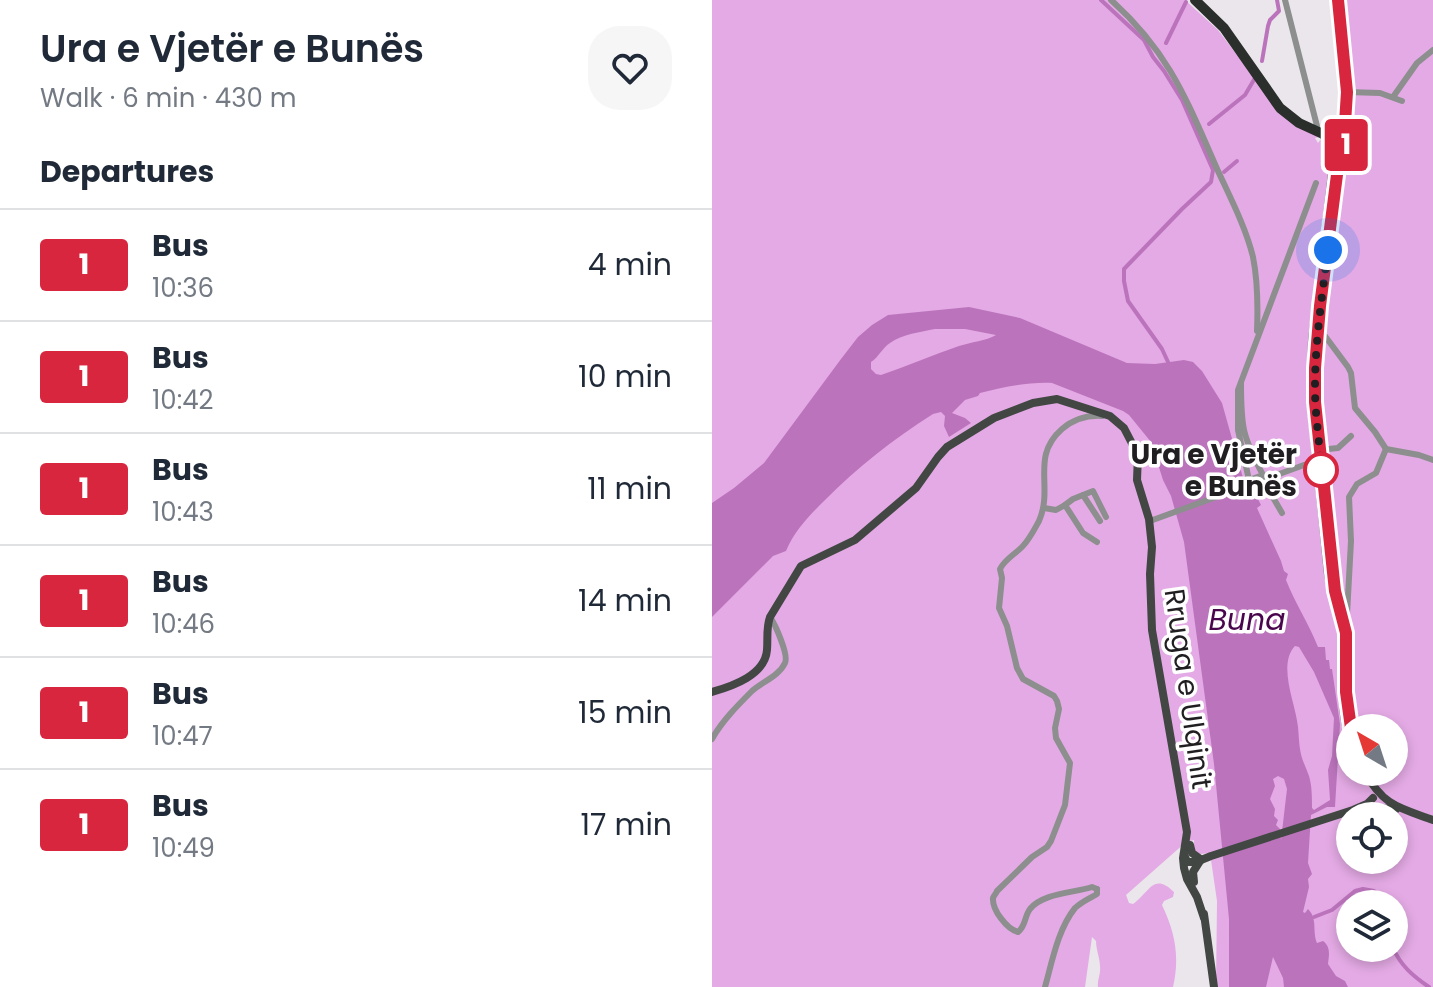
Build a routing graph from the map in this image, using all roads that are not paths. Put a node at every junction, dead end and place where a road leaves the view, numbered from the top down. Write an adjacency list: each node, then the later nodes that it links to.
1 (1111, 0): 17 (street)
2 (1195, 0): 10 (highway)
3 (1202, 0): 10 (highway)
4 (1285, 0): 10 (street)
5 (1336, 0): 7 (main road); 11 (main road)
6 (1433, 50): 8 (street)
7 (1347, 92): 8 (street); 12 (main road)
8 (1393, 97): 9 (street)
9 (1402, 101)
10 (1316, 128): 11 (highway); 13 (highway)
11 (1335, 129): 12 (main road); 13 (main road)
12 (1347, 130): 14 (main road)
13 (1332, 143): 14 (main road); 24 (main road)
14 (1345, 146): 16 (main road)
15 (1316, 183): 17 (street)
16 (1318, 332): 21 (street); 22 (main road)
17 (1257, 339): 18 (street)
18 (1241, 382): 18 (street)
19 (1120, 423): 27 (street); 30 (main road, Rruga e Ulqinit); 33 (main road)
20 (1351, 436): 22 (street)
21 (1386, 449): 23 (street); 34 (street)
22 (1319, 450): 32 (main road)
23 (1433, 460)
24 (1315, 461): 25 (street); 32 (main road)
25 (1263, 480): 28 (street); 30 (street)
26 (1065, 505): 27 (street); 29 (street); 31 (street)
27 (1044, 508): 48 (street)
28 (1282, 513)
29 (1103, 519)
30 (1150, 521): 44 (main road, Rruga e Ulqinit)
31 (1097, 542)
32 (1333, 594): 34 (main road); 36 (main road)
33 (770, 616): 35 (main road); 38 (street)
34 (1346, 633): 37 (main road)
35 (712, 692)
36 (1345, 714)
37 (1349, 714)
38 (712, 739)
39 (1370, 786): 40 (main road)
40 (1377, 802)
41 (1408, 813): 43 (main road)
42 (1336, 816): 45 (main road)
43 (1433, 822)
44 (1186, 857): 45 (main road); 45 (main road); 46 (main road, Rruga e Ulqinit); 47 (main road, Rruga e Ulqinit)
45 (1200, 859): 46 (main road)
46 (1194, 882): 47 (main road, Rruga e Ulqinit)
47 (1204, 918): 49 (main road, Rruga e Ulqinit)
48 (1045, 987)
49 (1214, 987)

